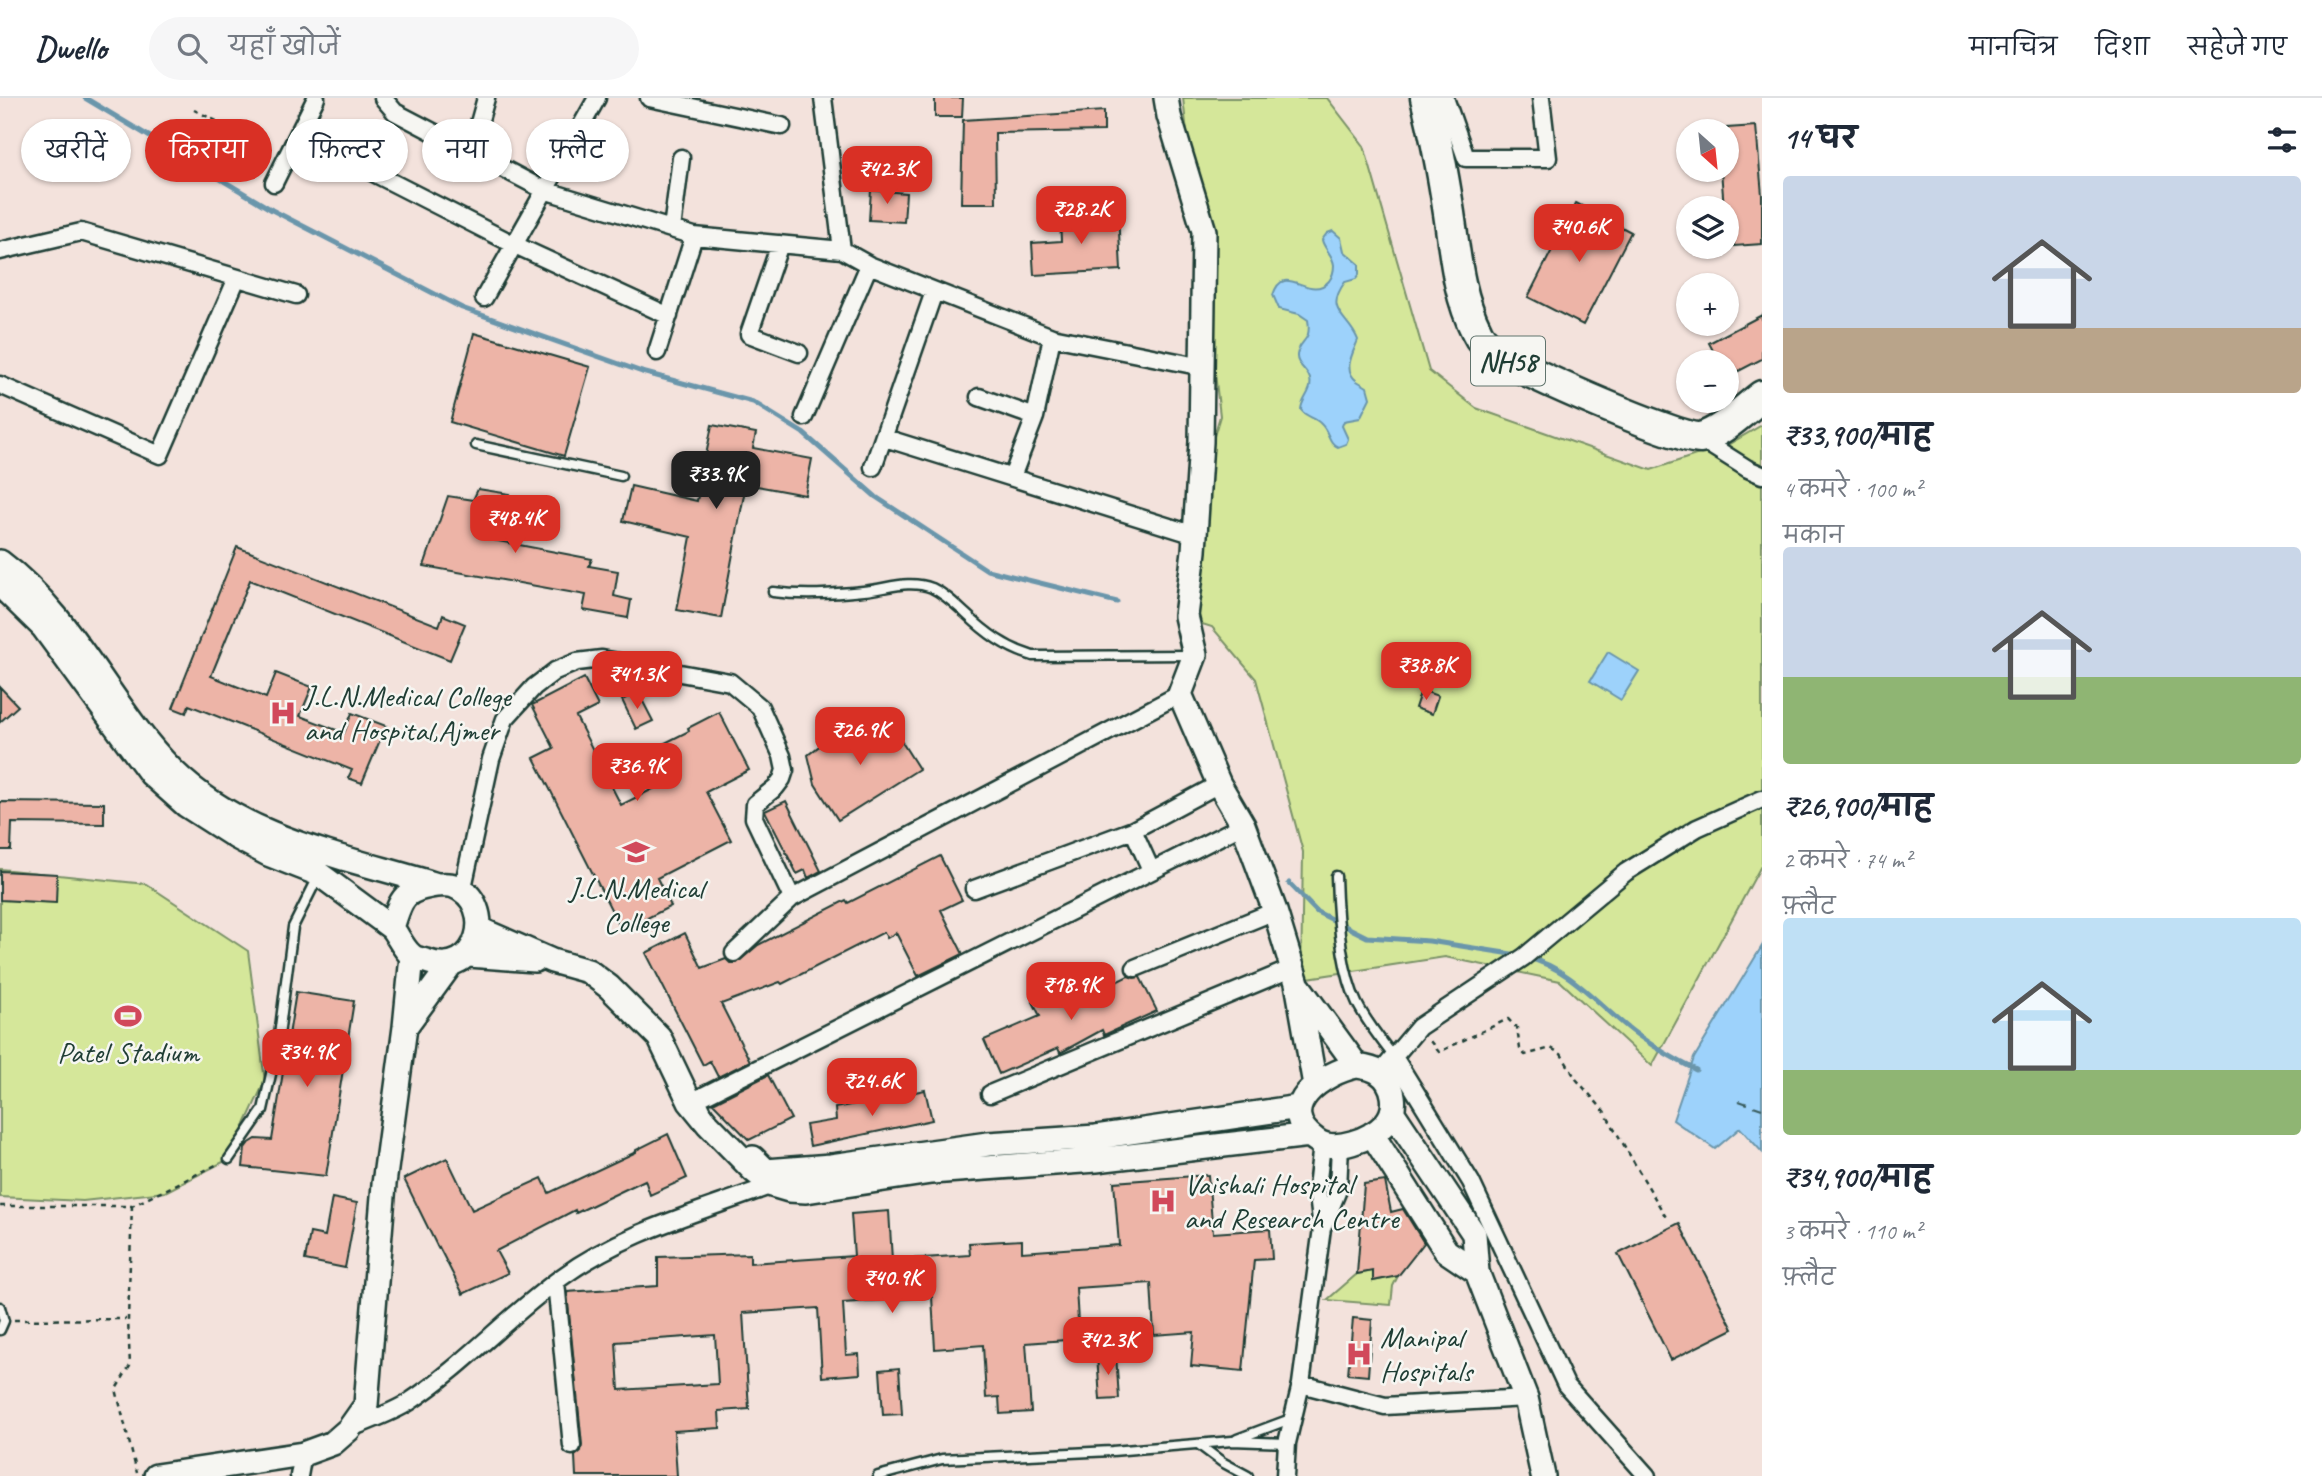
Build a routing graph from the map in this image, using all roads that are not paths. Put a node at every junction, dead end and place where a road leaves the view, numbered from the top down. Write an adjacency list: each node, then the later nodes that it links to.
1 (316, 98): 12 (street)
2 (383, 98): 14 (street)
3 (486, 98): 13 (street)
4 (597, 98): 21 (street)
5 (649, 98): 11 (street)
6 (823, 98): 26 (street)
7 (1166, 98): 37 (street)
8 (1426, 98): 44 (highway, NH58)
9 (1445, 98): 10 (street)
10 (1541, 98)
11 (713, 105): 15 (street)
12 (306, 119)
13 (480, 119)
14 (422, 126)
15 (782, 126)
16 (681, 158): 22 (street)
17 (286, 162): 20 (street)
18 (512, 174): 21 (street)
19 (391, 182): 25 (street)
20 (274, 183)
21 (544, 191): 22 (street); 25 (street)
22 (672, 229): 23 (street)
23 (694, 236): 24 (street); 33 (street)
24 (780, 244): 26 (street); 36 (street)
25 (514, 245): 32 (street); 33 (street)
26 (842, 250): 28 (street)
27 (0, 251): 29 (street)
28 (869, 265): 30 (street); 41 (street)
29 (237, 278): 31 (street); 38 (street)
30 (934, 292): 34 (street); 43 (street)
31 (296, 295)
32 (484, 298)
33 (669, 316): 35 (street)
34 (1052, 337): 37 (street); 42 (street)
35 (657, 352)
36 (799, 353)
37 (1203, 367): 50 (street)
38 (0, 385)
39 (1762, 396): 44 (highway)
40 (979, 397): 42 (street)
41 (804, 417)
42 (1035, 417): 49 (street)
43 (885, 438): 46 (street); 49 (street)
44 (1699, 438): 48 (street)
45 (476, 445): 47 (lane)
46 (873, 467)
47 (621, 475)
48 (1762, 475)
49 (1012, 477): 50 (street)
50 (1195, 535): 54 (street)
51 (0, 562): 63 (street)
52 (0, 585): 61 (street)
53 (772, 592): 54 (lane)
54 (1195, 654): 55 (street)
55 (1180, 694): 56 (street); 66 (street)
56 (1219, 783): 58 (street); 59 (street)
57 (1762, 799): 77 (street)
58 (1243, 825): 60 (street); 67 (street)
59 (1133, 830): 60 (street); 64 (street)
60 (1151, 870): 80 (street)
61 (320, 874): 68 (street); 87 (lane)
62 (1336, 876): 77 (lane)
63 (437, 885): 65 (street); 68 (street)
64 (974, 889)
65 (462, 891): 66 (street); 69 (street)
66 (792, 898): 70 (street)
67 (1275, 911): 74 (street); 75 (street)
68 (392, 928): 71 (street)
69 (479, 929): 72 (street); 73 (street)
70 (734, 953)
71 (412, 956): 72 (street); 76 (street)
72 (460, 960): 73 (street); 76 (street)
73 (552, 961): 80 (street)
74 (1135, 968)
75 (1295, 975): 78 (street); 79 (street); 81 (street)
76 (405, 1027): 97 (street)
77 (1387, 1065): 78 (street); 83 (street); 108 (street)
78 (1357, 1066): 79 (street)
79 (1315, 1085): 82 (street)
80 (689, 1090): 88 (street); 89 (street)
81 (990, 1094)
82 (1299, 1107): 85 (street); 86 (street)
83 (1393, 1112): 84 (street); 90 (street)
84 (1372, 1134): 85 (street); 90 (street)
85 (1324, 1142): 86 (street); 94 (street)
86 (1096, 1148): 88 (street)
87 (229, 1159)
88 (930, 1161): 89 (street)
89 (772, 1185): 91 (street)
90 (1477, 1272): 95 (street)
91 (556, 1282): 97 (street); 101 (street)
92 (0, 1307): 93 (lane)
93 (0, 1330)
94 (1301, 1384): 95 (street); 96 (street)
95 (1526, 1398): 107 (street)
96 (1293, 1418): 98 (lane); 99 (street)
97 (349, 1429): 102 (street)
98 (1232, 1441): 99 (lane); 100 (lane)
99 (1287, 1443): 106 (street)
100 (1198, 1444): 104 (lane); 105 (lane)
101 (572, 1446)
102 (301, 1465): 103 (street)
103 (156, 1476)
104 (878, 1476)
105 (1248, 1476)
106 (1284, 1476)
107 (1543, 1476)
108 (1647, 1476)

